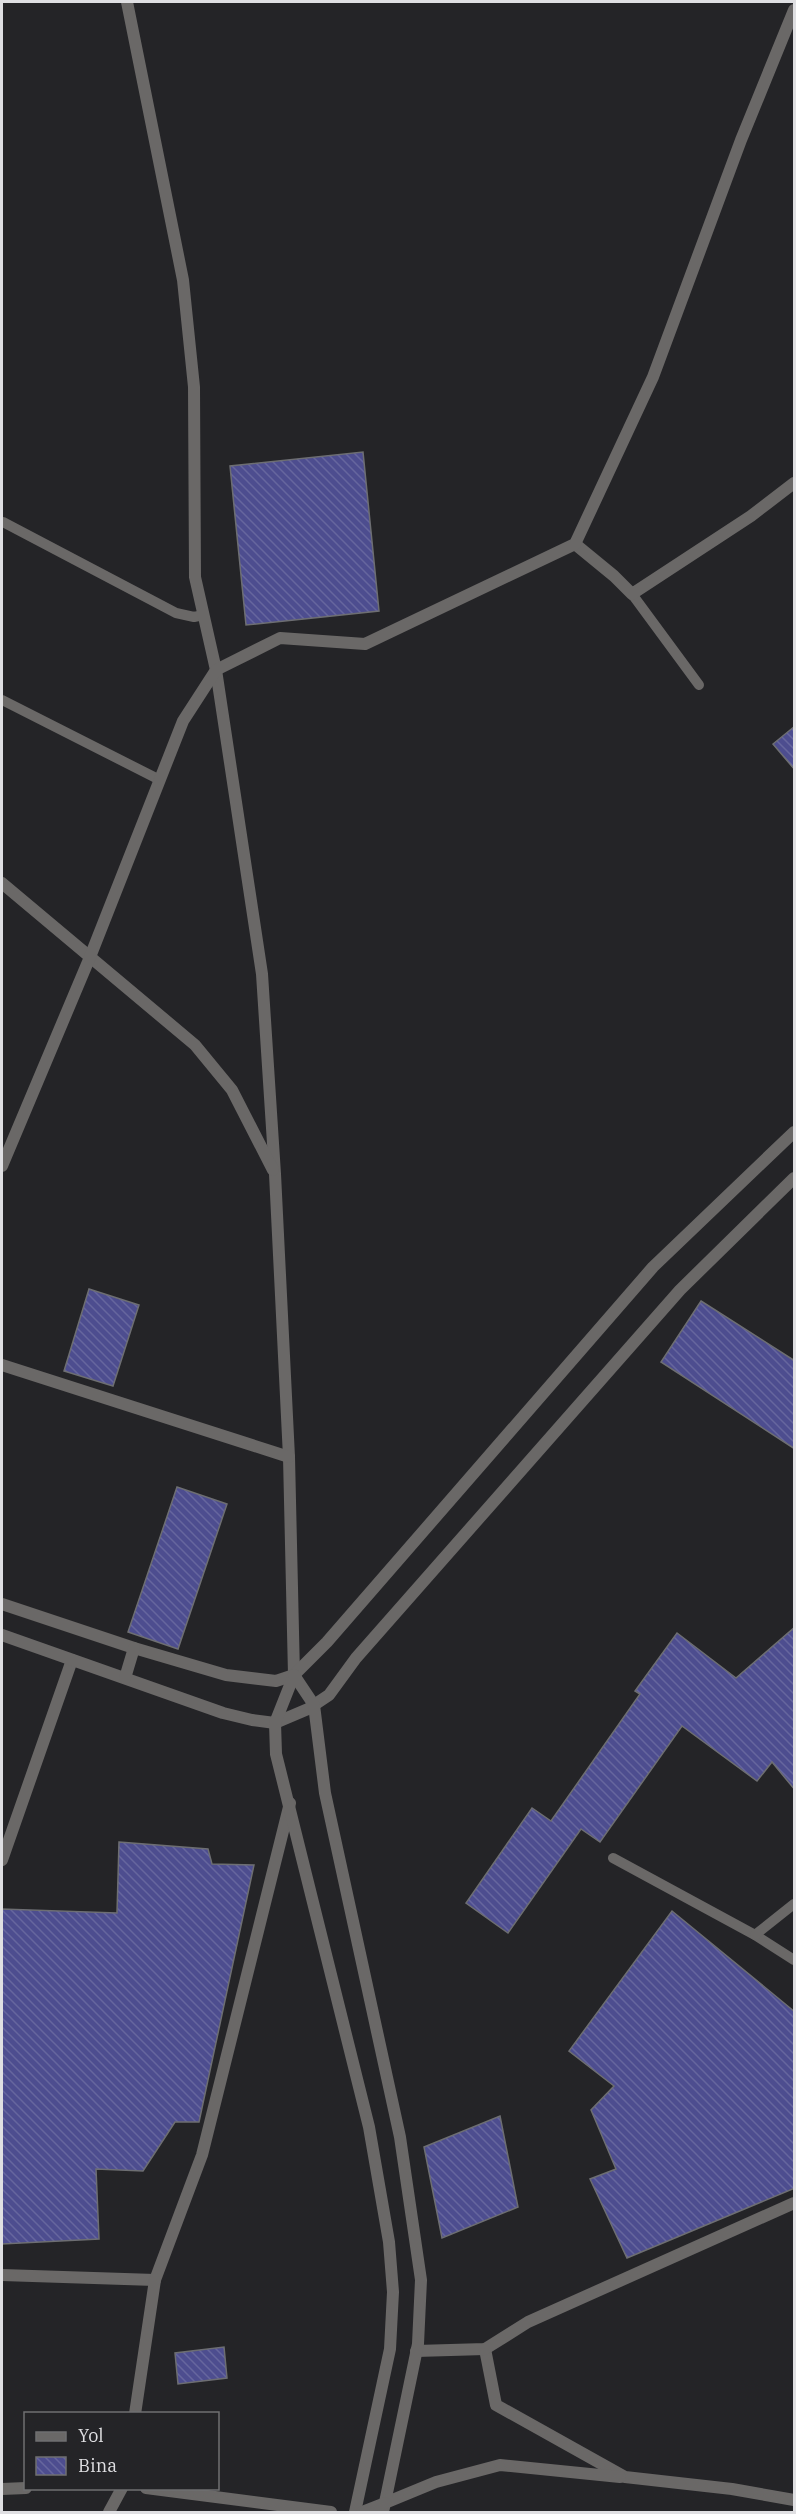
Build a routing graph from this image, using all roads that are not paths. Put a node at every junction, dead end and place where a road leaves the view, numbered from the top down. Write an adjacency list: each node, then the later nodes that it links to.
1 (127, 2): 7 (street)
2 (795, 10): 5 (street)
3 (795, 483): 6 (street)
4 (3, 522): 7 (lane)
5 (575, 544): 6 (street); 8 (street)
6 (632, 594): 9 (lane)
7 (203, 615): 8 (street)
8 (216, 670): 11 (street); 16 (street)
9 (699, 685)
10 (2, 700): 11 (lane)
11 (160, 780): 13 (street)
12 (2, 883): 13 (street)
13 (90, 957): 15 (street); 16 (street)
14 (795, 1132): 24 (street)
15 (2, 1166)
16 (275, 1174): 19 (street)
17 (792, 1184): 26 (street)
18 (2, 1365): 19 (street)
19 (289, 1457): 24 (street)
20 (2, 1604): 22 (street)
21 (2, 1635): 23 (street)
22 (134, 1648): 24 (street); 25 (street)
23 (72, 1660): 25 (street); 30 (street)
24 (294, 1675): 26 (street); 27 (street)
25 (125, 1678): 27 (street)
26 (314, 1705): 27 (street); 38 (street)
27 (275, 1723): 28 (street)
28 (290, 1803): 36 (street); 49 (street)
29 (613, 1858): 32 (lane)
30 (2, 1860)
31 (795, 1904): 32 (lane)
32 (755, 1935): 33 (lane)
33 (795, 1960)
34 (795, 2203): 37 (street)
35 (2, 2275): 36 (street)
36 (155, 2280): 39 (street)
37 (484, 2349): 38 (street); 40 (street)
38 (416, 2351): 46 (street)
39 (135, 2412)
40 (625, 2477): 45 (street); 46 (street)
41 (24, 2488): 42 (street)
42 (2, 2489)
43 (121, 2490): 47 (street)
44 (161, 2490): 48 (street)
45 (795, 2500)
46 (384, 2508): 50 (street)
47 (109, 2512)
48 (331, 2512)
49 (355, 2512)
50 (362, 2512)

